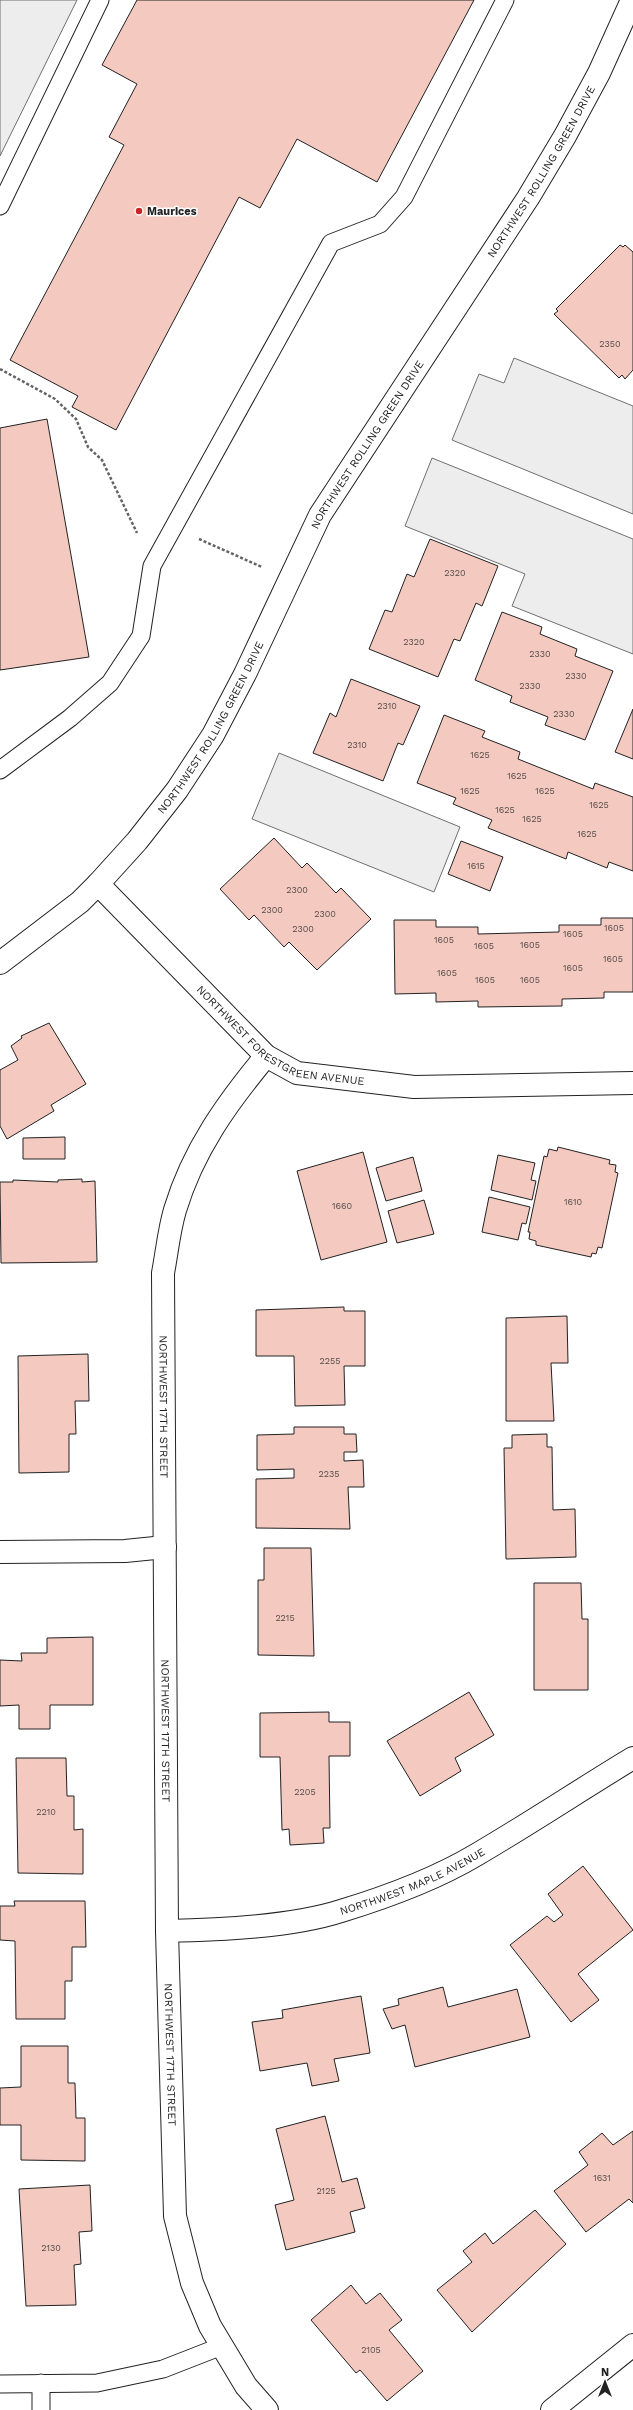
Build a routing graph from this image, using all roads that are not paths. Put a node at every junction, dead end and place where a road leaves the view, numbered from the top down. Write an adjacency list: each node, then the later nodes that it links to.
1 (100, 0): 4 (lane)
2 (506, 0): 5 (lane)
3 (632, 0): 6 (street, NORTHWEST ROLLING GREEN DRIVE)
4 (0, 206)
5 (0, 770)
6 (98, 884): 7 (street); 8 (street, NORTHWEST FORESTGREEN AVENUE)
7 (0, 962)
8 (266, 1056): 9 (street, NORTHWEST FORESTGREEN AVENUE); 10 (street, NORTHWEST 17TH STREET)
9 (633, 1083)
10 (165, 1547): 11 (street); 13 (street, NORTHWEST 17TH STREET)
11 (0, 1552)
12 (633, 1758): 13 (street, NORTHWEST MAPLE AVENUE)
13 (167, 1931): 15 (street, NORTHWEST 17TH STREET)
14 (633, 2345): 20 (street)
15 (222, 2346): 16 (lane); 19 (street, NORTHWEST 17TH STREET)
16 (41, 2383): 17 (lane); 18 (lane)
17 (0, 2384)
18 (41, 2410)
19 (267, 2410)
20 (552, 2410)

